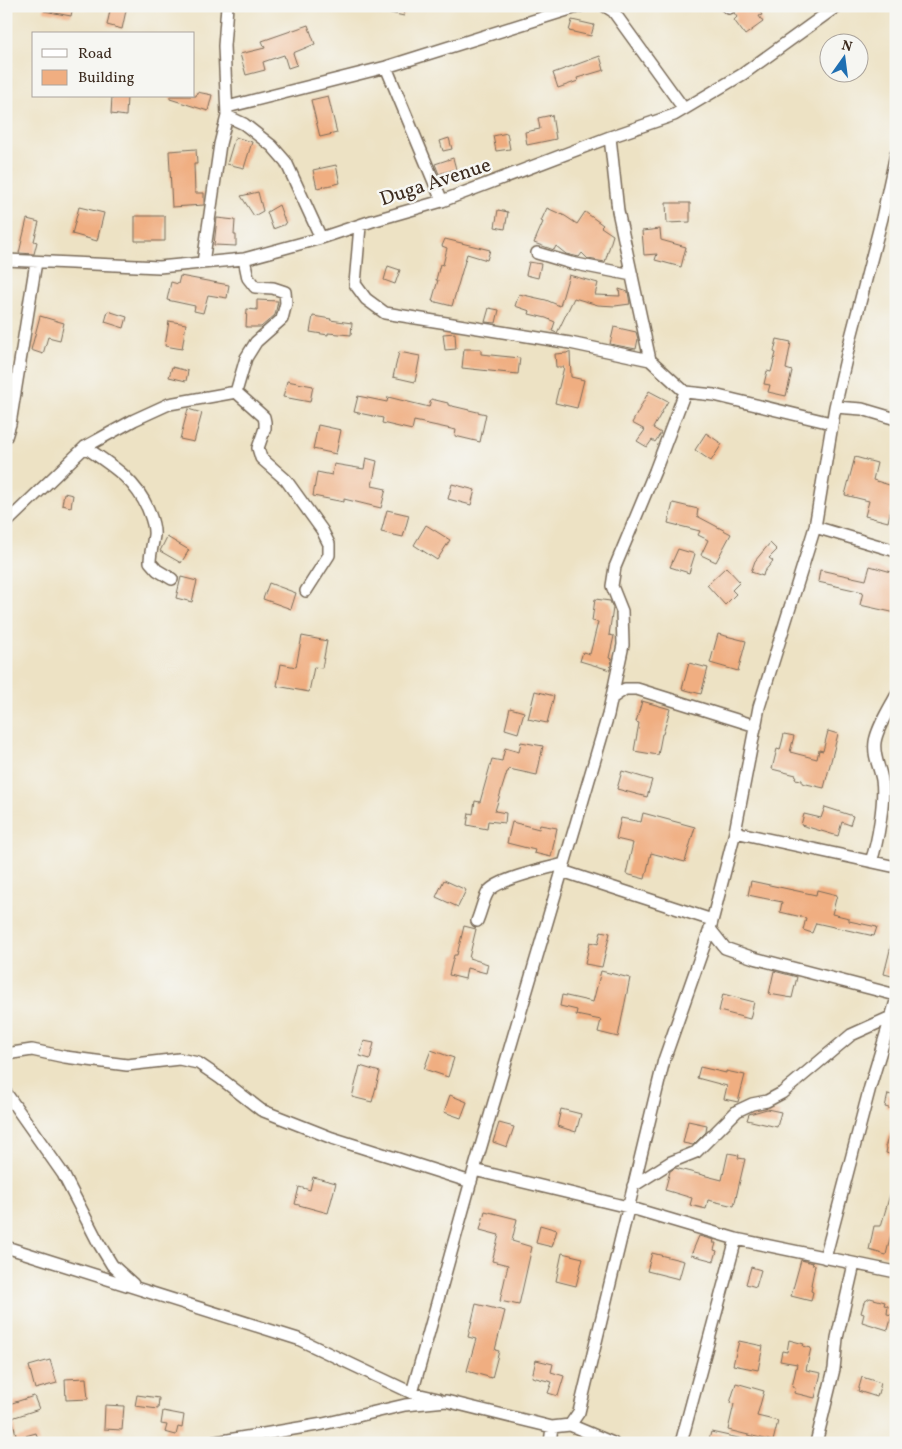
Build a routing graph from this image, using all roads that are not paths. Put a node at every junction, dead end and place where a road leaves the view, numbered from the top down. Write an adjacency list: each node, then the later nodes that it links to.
1 (227, 6): 7 (street)
2 (580, 6): 5 (street)
3 (605, 6): 6 (street)
4 (837, 6): 6 (street, Duga Avenue)
5 (386, 67): 7 (street); 10 (street)
6 (684, 109): 8 (street, Duga Avenue)
7 (227, 111): 12 (street); 17 (street)
8 (610, 137): 10 (street, Duga Avenue); 18 (street)
9 (896, 154): 22 (street)
10 (442, 201): 11 (street, Duga Avenue)
11 (360, 226): 12 (street, Duga Avenue); 19 (street)
12 (321, 238): 14 (street, Duga Avenue)
13 (537, 253): 18 (street)
14 (244, 259): 17 (street, Duga Avenue); 20 (street)
15 (6, 260): 16 (street, Duga Avenue)
16 (36, 262): 17 (street, Duga Avenue); 25 (street)
17 (203, 262)
18 (632, 275): 19 (street)
19 (650, 360): 21 (street)
20 (236, 392): 26 (street); 31 (street)
21 (685, 392): 24 (street); 33 (street)
22 (834, 407): 23 (street); 24 (street)
23 (896, 419)
24 (832, 423): 28 (street)
25 (6, 437)
26 (85, 447): 27 (street); 30 (street)
27 (6, 523)
28 (815, 527): 29 (street); 34 (street)
29 (896, 551)
30 (172, 578)
31 (306, 591)
32 (896, 696): 36 (street)
33 (612, 698): 34 (street); 37 (street)
34 (756, 726): 35 (street)
35 (735, 832): 36 (street); 40 (street)
36 (871, 861): 38 (street)
37 (563, 867): 39 (street); 40 (street); 46 (street)
38 (896, 867)
39 (477, 921)
40 (711, 925): 41 (street); 47 (street)
41 (896, 996)
42 (896, 1001): 43 (street)
43 (891, 1017): 47 (street); 51 (street)
44 (6, 1054): 46 (street)
45 (6, 1093): 54 (street)
46 (473, 1176): 48 (street); 55 (street)
47 (633, 1186): 48 (street)
48 (628, 1207): 49 (street); 57 (street)
49 (736, 1238): 51 (street); 62 (street)
50 (6, 1247): 54 (street)
51 (825, 1258): 52 (street)
52 (854, 1264): 53 (street); 63 (street)
53 (896, 1272)
54 (136, 1287): 55 (street)
55 (412, 1393): 56 (street)
56 (446, 1402): 58 (street); 59 (street)
57 (570, 1425): 58 (street); 61 (street)
58 (552, 1427): 60 (street)
59 (210, 1443)
60 (550, 1443)
61 (613, 1443)
62 (682, 1443)
63 (816, 1443)

